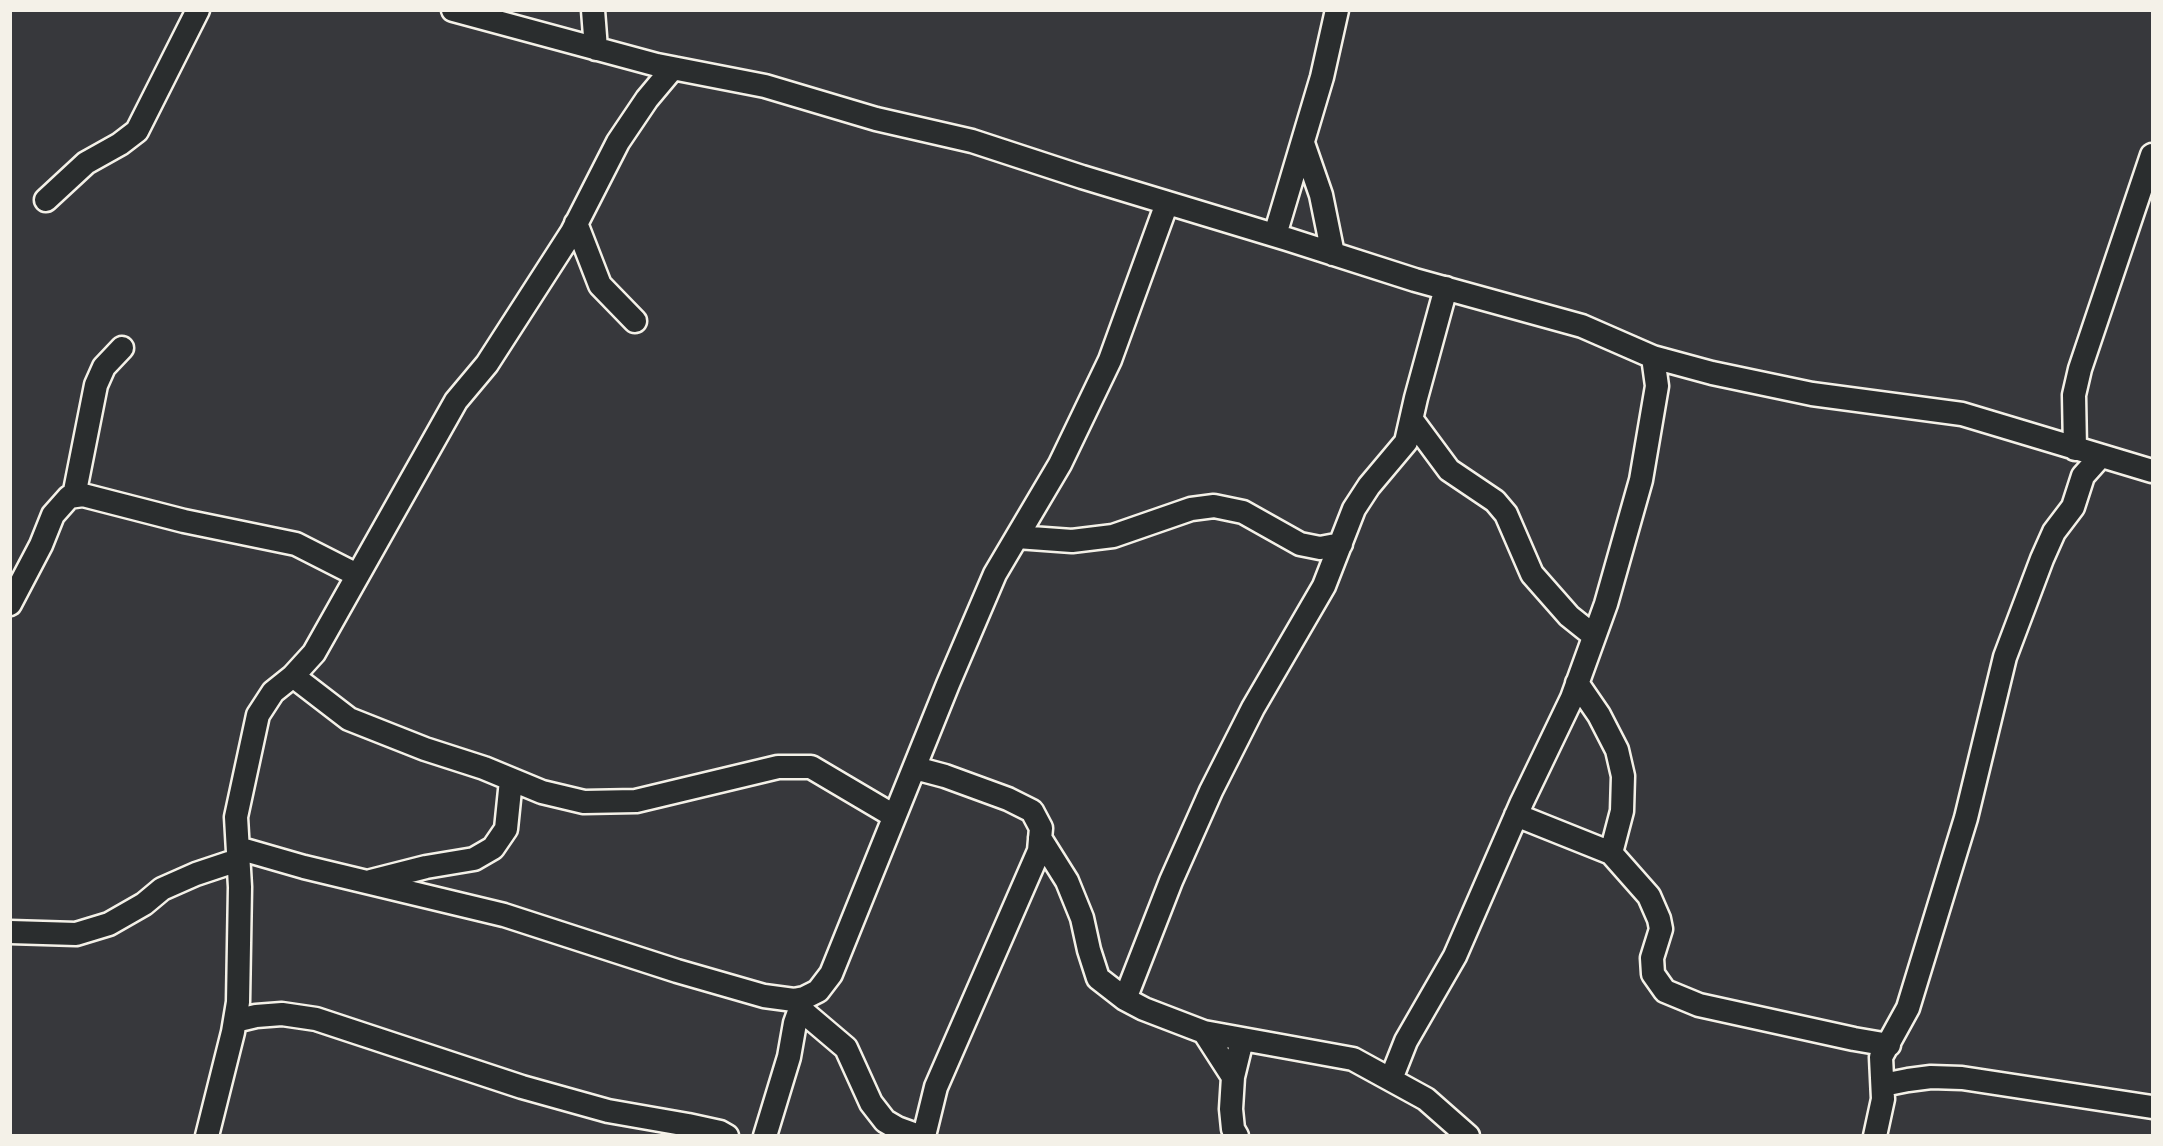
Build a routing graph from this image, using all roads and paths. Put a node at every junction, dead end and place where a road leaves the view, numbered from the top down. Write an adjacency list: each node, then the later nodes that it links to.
1 (198, 10): 11 (street)
2 (453, 10): 5 (street)
3 (593, 10): 5 (street)
4 (1337, 10): 9 (street)
5 (597, 49): 6 (street)
6 (643, 62): 7 (street); 8 (street)
7 (673, 68): 8 (street); 12 (street)
8 (647, 99): 13 (street)
9 (1304, 143): 14 (street); 15 (street)
10 (2152, 155): 21 (street)
11 (46, 200)
12 (1167, 203): 14 (street); 25 (street)
13 (576, 223): 17 (street); 28 (street)
14 (1275, 235): 15 (street)
15 (1333, 254): 16 (street)
16 (1446, 288): 19 (street); 20 (street)
17 (635, 321)
18 (122, 348): 24 (street)
19 (1653, 357): 21 (street); 30 (street)
20 (1412, 420): 26 (street); 30 (street)
21 (2075, 449): 22 (street)
22 (2100, 457): 23 (street); 47 (street)
23 (2152, 471)
24 (74, 496): 27 (street); 28 (street)
25 (1017, 537): 26 (street); 33 (street)
26 (1341, 544): 42 (street)
27 (18, 570): 29 (street)
28 (357, 575): 31 (street)
29 (10, 604)
30 (1594, 636): 32 (street)
31 (293, 676): 34 (street); 39 (street)
32 (1577, 683): 35 (street); 38 (street)
33 (915, 768): 36 (street); 37 (street)
34 (511, 780): 36 (street); 40 (street)
35 (1516, 815): 38 (street); 49 (street)
36 (894, 816): 43 (street)
37 (1040, 838): 42 (street); 56 (street)
38 (1611, 853): 47 (street)
39 (238, 854): 40 (street); 41 (street); 44 (street)
40 (368, 881): 43 (street)
41 (10, 932)
42 (1125, 999): 45 (street)
43 (802, 1003): 54 (street); 55 (street)
44 (235, 1021): 52 (street); 53 (street)
45 (1204, 1032): 46 (street); 48 (street)
46 (1242, 1040): 48 (street); 49 (street)
47 (1889, 1045): 50 (street)
48 (1233, 1077): 57 (street)
49 (1390, 1079): 58 (street)
50 (1883, 1087): 51 (street); 59 (street)
51 (2152, 1107)
52 (207, 1136)
53 (727, 1136)
54 (765, 1136)
55 (919, 1136)
56 (924, 1136)
57 (1237, 1136)
58 (1468, 1136)
59 (1875, 1136)

